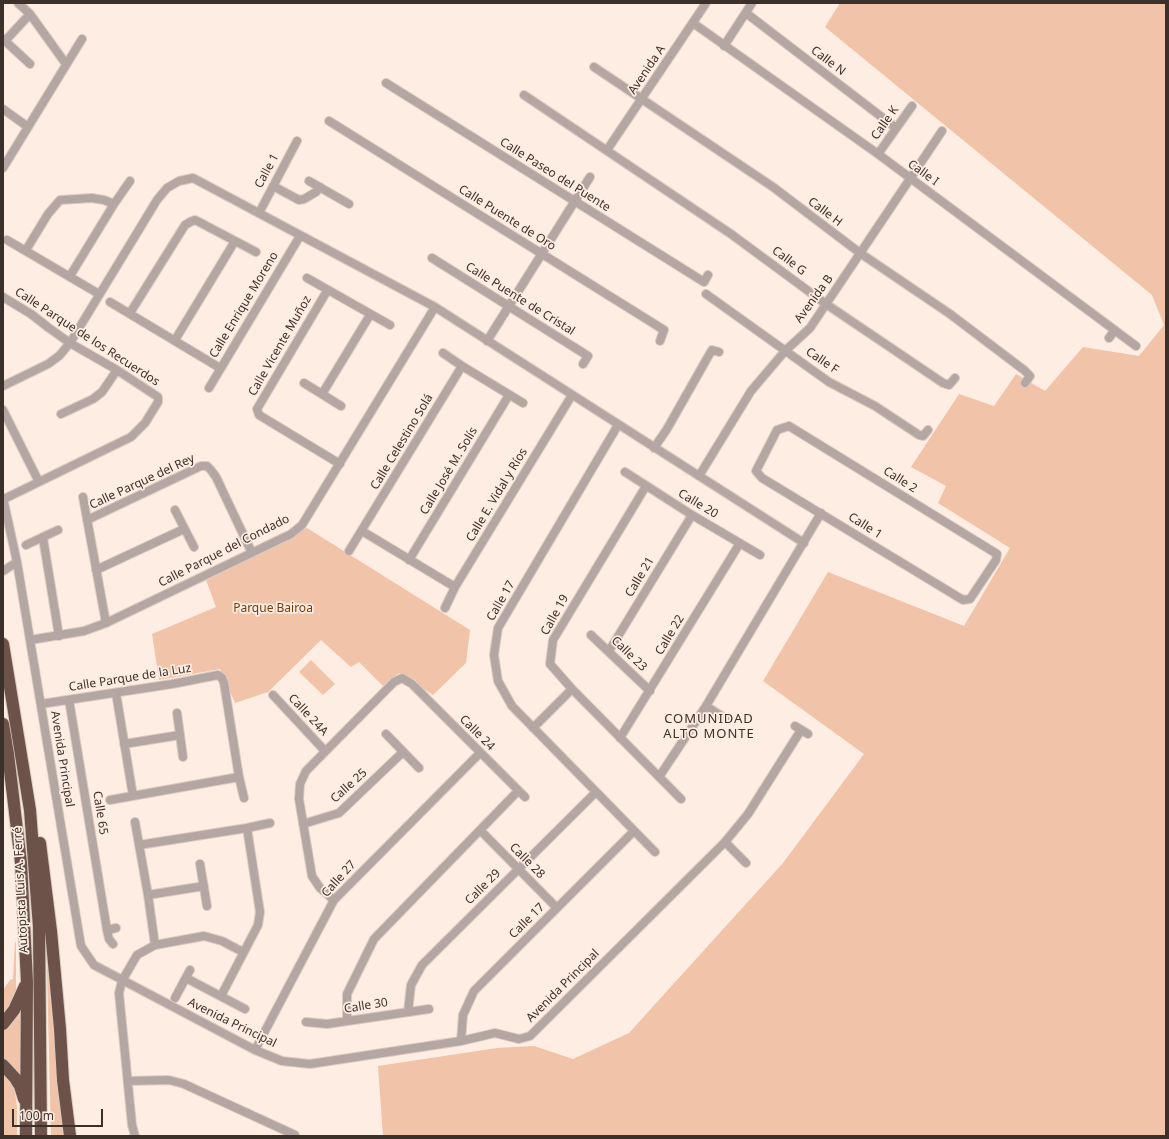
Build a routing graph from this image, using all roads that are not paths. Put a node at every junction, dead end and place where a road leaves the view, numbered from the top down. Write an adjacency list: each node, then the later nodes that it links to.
1 (18, 3): 5 (street)
2 (706, 3): 6 (street, Avenida A)
3 (752, 3): 4 (street)
4 (746, 13): 9 (street); 20 (street, Calle N)
5 (30, 14): 8 (street); 11 (street)
6 (693, 24): 9 (street, Calle I); 15 (street, Avenida A)
7 (82, 39): 11 (street)
8 (4, 40): 10 (street)
9 (724, 46): 24 (street, Calle I)
10 (30, 64)
11 (66, 64): 19 (street)
12 (594, 68): 15 (street, Calle H)
13 (386, 83): 32 (street, Calle Paseo del Puente)
14 (524, 95): 23 (street, Calle G)
15 (641, 99): 23 (street, Avenida A); 41 (street, Calle H)
16 (912, 106): 20 (street, Calle K)
17 (3, 109): 19 (street)
18 (329, 121): 42 (street, Calle Puente de Oro)
19 (28, 127): 25 (street)
20 (896, 128): 24 (street, Calle K)
21 (942, 131): 27 (street, Avenida B)
22 (297, 141): 30 (street, Calle 1)
23 (607, 150): 52 (street, Calle G)
24 (878, 154): 27 (street, Calle I)
25 (3, 168)
26 (590, 177): 32 (street)
27 (911, 178): 41 (street, Avenida B); 58 (street, Calle I)
28 (130, 181): 33 (street)
29 (309, 181): 31 (street)
30 (273, 186): 31 (street); 35 (street, Calle 1)
31 (320, 187): 34 (street)
32 (574, 201): 42 (street); 44 (street, Calle Paseo del Puente)
33 (114, 204): 39 (street); 45 (street)
34 (349, 204)
35 (259, 213): 36 (street); 48 (street)
36 (300, 236): 54 (street); 70 (street, Calle Enrique Moreno)
37 (7, 240): 39 (street)
38 (235, 241): 40 (street); 55 (street); 60 (street)
39 (26, 250): 45 (street)
40 (256, 252)
41 (860, 253): 52 (street, Avenida B); 74 (street, Calle H)
42 (541, 254): 53 (street); 62 (street, Calle Puente de Oro)
43 (432, 258): 53 (street, Calle Puente de Cristal)
44 (708, 275)
45 (70, 276): 48 (street)
46 (307, 278): 47 (street)
47 (327, 290): 56 (street); 87 (street, Calle Vicente Muñoz)
48 (99, 294): 63 (street)
49 (706, 294): 65 (street, Calle F)
50 (3, 296): 63 (street, Calle Parque de los Recuerdos)
51 (110, 302): 55 (street)
52 (826, 304): 65 (street, Avenida B); 72 (street, Calle G)
53 (509, 306): 61 (street); 68 (street, Calle Puente de Cristal)
54 (435, 307): 61 (street); 87 (street, Calle Parque del Condado)
55 (130, 313): 60 (street)
56 (370, 315): 57 (street); 77 (street)
57 (390, 325)
58 (1115, 330): 59 (street); 64 (street, Calle I)
59 (1109, 338)
60 (175, 340): 70 (street)
61 (487, 341): 79 (street)
62 (660, 341)
63 (70, 343): 71 (street, Calle Parque de los Recuerdos); 75 (street)
64 (1136, 346)
65 (785, 351): 85 (street, Calle F); 90 (street, Avenida B)
66 (719, 352): 86 (street)
67 (443, 353): 69 (street)
68 (583, 364)
69 (462, 366): 78 (street); 101 (street, Calle Celestino Solá)
70 (220, 368): 76 (street, Calle Enrique Moreno)
71 (117, 370): 83 (street); 91 (street, Calle Parque de los Recuerdos)
72 (955, 378)
73 (304, 383): 77 (street)
74 (1025, 383)
75 (3, 386)
76 (209, 388)
77 (322, 394): 81 (street)
78 (509, 395): 80 (street); 110 (street, Calle José M. Solís)
79 (572, 395): 84 (street); 114 (street, Calle E. Vidal y Ríos)
80 (523, 403)
81 (341, 406)
82 (3, 410): 91 (street)
83 (61, 414)
84 (618, 425): 86 (street); 133 (street, Calle 17)
85 (928, 430)
86 (654, 448): 90 (street)
87 (340, 464): 108 (street, Calle Parque del Condado)
88 (756, 471): 96 (street, Calle 1); 115 (street, Calle 2)
89 (625, 472): 92 (street, Calle 20)
90 (699, 476): 104 (street)
91 (38, 482): 94 (street)
92 (646, 486): 97 (street, Calle 20); 123 (street, Calle 19)
93 (83, 497): 98 (street)
94 (3, 498): 111 (street, Avenida Principal)
95 (175, 510): 99 (street)
96 (820, 512): 104 (street); 115 (street, Calle 1)
97 (692, 515): 103 (street, Calle 20); 122 (street, Calle 21)
98 (87, 520): 108 (street, Calle Parque del Rey); 112 (street)
99 (184, 529): 106 (street); 112 (street)
100 (58, 530): 102 (street)
101 (362, 531): 107 (street, Calle Celestino Solá); 110 (street)
102 (43, 538): 105 (street); 119 (street)
103 (740, 543): 109 (street, Calle 20); 124 (street, Calle 22)
104 (804, 543): 129 (street)
105 (26, 545)
106 (194, 547)
107 (349, 551)
108 (252, 553): 117 (street, Calle Parque del Condado)
109 (760, 555)
110 (408, 560): 114 (street)
111 (17, 562): 113 (street); 120 (street, Avenida Principal)
112 (96, 570): 117 (street)
113 (3, 571)
114 (455, 587): 116 (street, Calle E. Vidal y Ríos)
115 (963, 600)
116 (445, 608)
117 (106, 624): 119 (street, Calle Parque del Condado)
118 (592, 635): 122 (street, Calle 23)
119 (59, 636): 120 (street, Calle Parque del Condado)
120 (30, 640): 128 (street, Avenida Principal)
121 (3, 644): 153 (highway, Autopista Luis A. Ferré)
122 (609, 651): 124 (street, Calle 23)
123 (572, 689): 133 (street); 137 (street, Calle 19)
124 (650, 691): 137 (street, Calle 22)
125 (116, 693): 127 (street, Calle Parque de la Luz); 138 (street); 144 (street, Calle Parque de la Luz)
126 (273, 695): 139 (street, Calle 24A)
127 (69, 700): 128 (street, Calle Parque de la Luz); 172 (street, Calle 65)
128 (41, 704): 178 (street, Avenida Principal)
129 (706, 706): 131 (street); 145 (street)
130 (177, 713): 136 (street)
131 (726, 719)
132 (3, 724): 179 (highway, Autopista Luis A. Ferré)
133 (533, 728): 147 (street, Calle 17)
134 (801, 730): 160 (street, Avenida Principal)
135 (386, 734): 140 (street)
136 (180, 735): 138 (street); 142 (street)
137 (620, 738): 145 (street, Calle 19)
138 (124, 744): 148 (street)
139 (325, 751): 141 (street, Calle 24); 156 (street, Calle 24)
140 (403, 752): 143 (street); 156 (street, Calle 25)
141 (480, 752): 146 (street, Calle 24); 168 (street, Calle 27)
142 (184, 757)
143 (419, 768)
144 (239, 777): 148 (street); 150 (street)
145 (659, 777): 151 (street, Calle 19)
146 (518, 791): 149 (street, Calle 24); 158 (street)
147 (596, 792): 159 (street, Calle 17); 165 (street, Calle 29)
148 (133, 796): 152 (street)
149 (526, 797)
150 (244, 798)
151 (681, 798)
152 (110, 800)
153 (30, 810): 194 (highway, Autopista Luis A. Ferré); 195 (highway)
154 (135, 822): 161 (street)
155 (270, 823): 157 (street)
156 (303, 824): 168 (street, Calle 24)
157 (248, 828): 161 (street); 175 (street)
158 (480, 830): 165 (street, Calle 28); 185 (street)
159 (634, 831): 162 (street, Calle 17); 170 (street, Calle 17)
160 (725, 842): 163 (street); 188 (street, Avenida Principal)
161 (139, 846): 167 (street)
162 (655, 852)
163 (746, 863)
164 (200, 864): 166 (street)
165 (518, 869): 170 (street, Calle 28); 184 (street, Calle 29)
166 (204, 886): 167 (street); 169 (street)
167 (148, 895): 174 (street)
168 (334, 900): 189 (street, Calle 27)
169 (207, 906)
170 (557, 908): 188 (street, Calle 17)
171 (116, 928): 172 (street)
172 (107, 930): 173 (street, Calle 65)
173 (113, 944)
174 (155, 945): 175 (street); 178 (street)
175 (243, 952): 180 (street)
176 (190, 970): 177 (street)
177 (186, 978): 180 (street); 181 (street)
178 (122, 981): 189 (street, Avenida Principal); 191 (street)
179 (27, 982): 187 (highway); 192 (highway, Autopista Luis A. Ferré)
180 (221, 996): 182 (street)
181 (175, 998)
182 (246, 1009)
183 (428, 1009): 184 (street, Calle 30)
184 (408, 1012): 185 (street, Calle 30)
185 (347, 1021): 186 (street, Calle 30)
186 (306, 1022)
187 (3, 1024)
188 (462, 1041): 189 (street, Avenida Principal)
189 (255, 1050)
190 (3, 1065): 192 (highway)
191 (128, 1081): 196 (street); 197 (street)
192 (27, 1108): 193 (highway, Autopista Luis A. Ferré)
193 (26, 1136)
194 (41, 1136)
195 (70, 1136)
196 (135, 1136)
197 (295, 1136)

